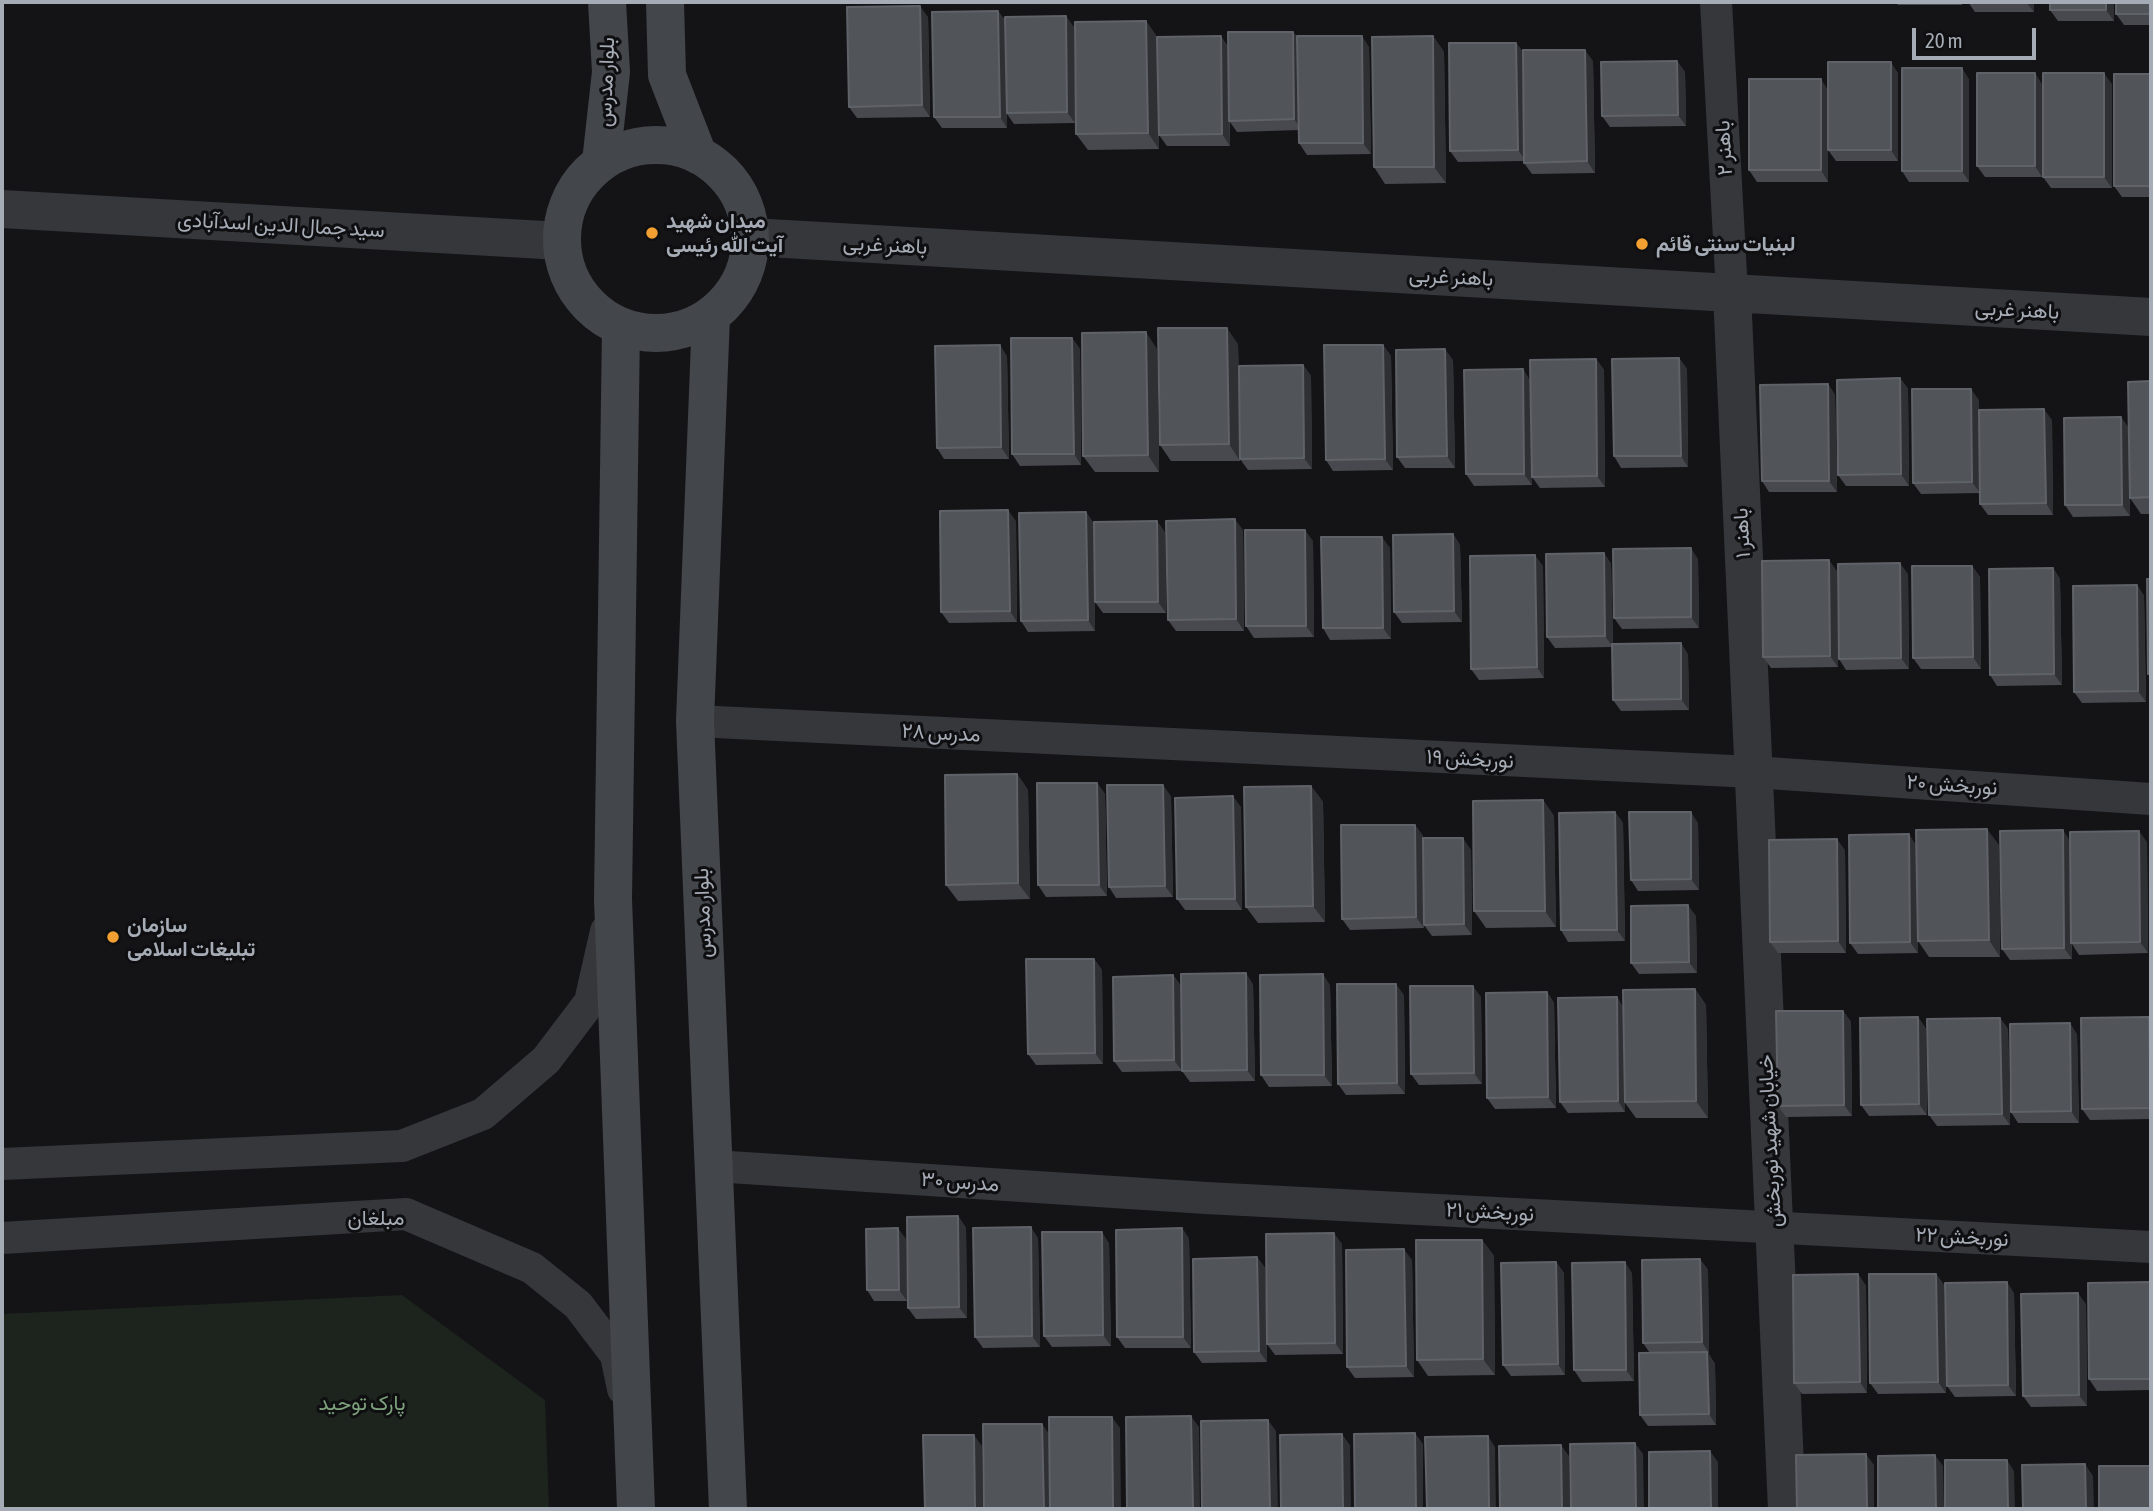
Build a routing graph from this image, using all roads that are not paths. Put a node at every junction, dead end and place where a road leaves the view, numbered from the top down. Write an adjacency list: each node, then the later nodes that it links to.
1 (607, 2): 5 (main road, بلوار مدرس)
2 (664, 2): 4 (main road)
3 (1716, 2): 9 (street, باهنر ۲)
4 (698, 155): 5 (main road); 7 (main road)
5 (601, 162): 8 (main road)
6 (2, 209): 8 (street, سید جمال الدین اسدآبادی)
7 (751, 237): 9 (street, باهنر غربی); 10 (main road)
8 (561, 241): 12 (main road)
9 (1732, 293): 11 (street, باهنر غربی); 15 (street, باهنر ۱)
10 (711, 316): 12 (main road); 13 (main road, بلوار مدرس)
11 (2151, 317)
12 (621, 327): 17 (main road)
13 (695, 721): 14 (street, مدرس ۲۸); 19 (main road, بلوار مدرس)
14 (1187, 745): 15 (street, نوربخش ۱۹)
15 (1753, 772): 16 (street, نوربخش ۲۰); 21 (street, خیابان شهید نوربخش)
16 (2151, 799)
17 (613, 899): 18 (street); 24 (main road)
18 (2, 1164)
19 (713, 1166): 20 (street, مدرس ۳۰); 26 (main road, بلوار مدرس)
20 (1206, 1198): 21 (street, نوربخش ۲۱)
21 (1774, 1227): 23 (street, نوربخش ۲۲); 27 (street, خیابان شهید نوربخش)
22 (2, 1238): 24 (street, مبلغان)
23 (2151, 1247)
24 (634, 1440): 25 (main road)
25 (636, 1509)
26 (728, 1509)
27 (1787, 1509)

